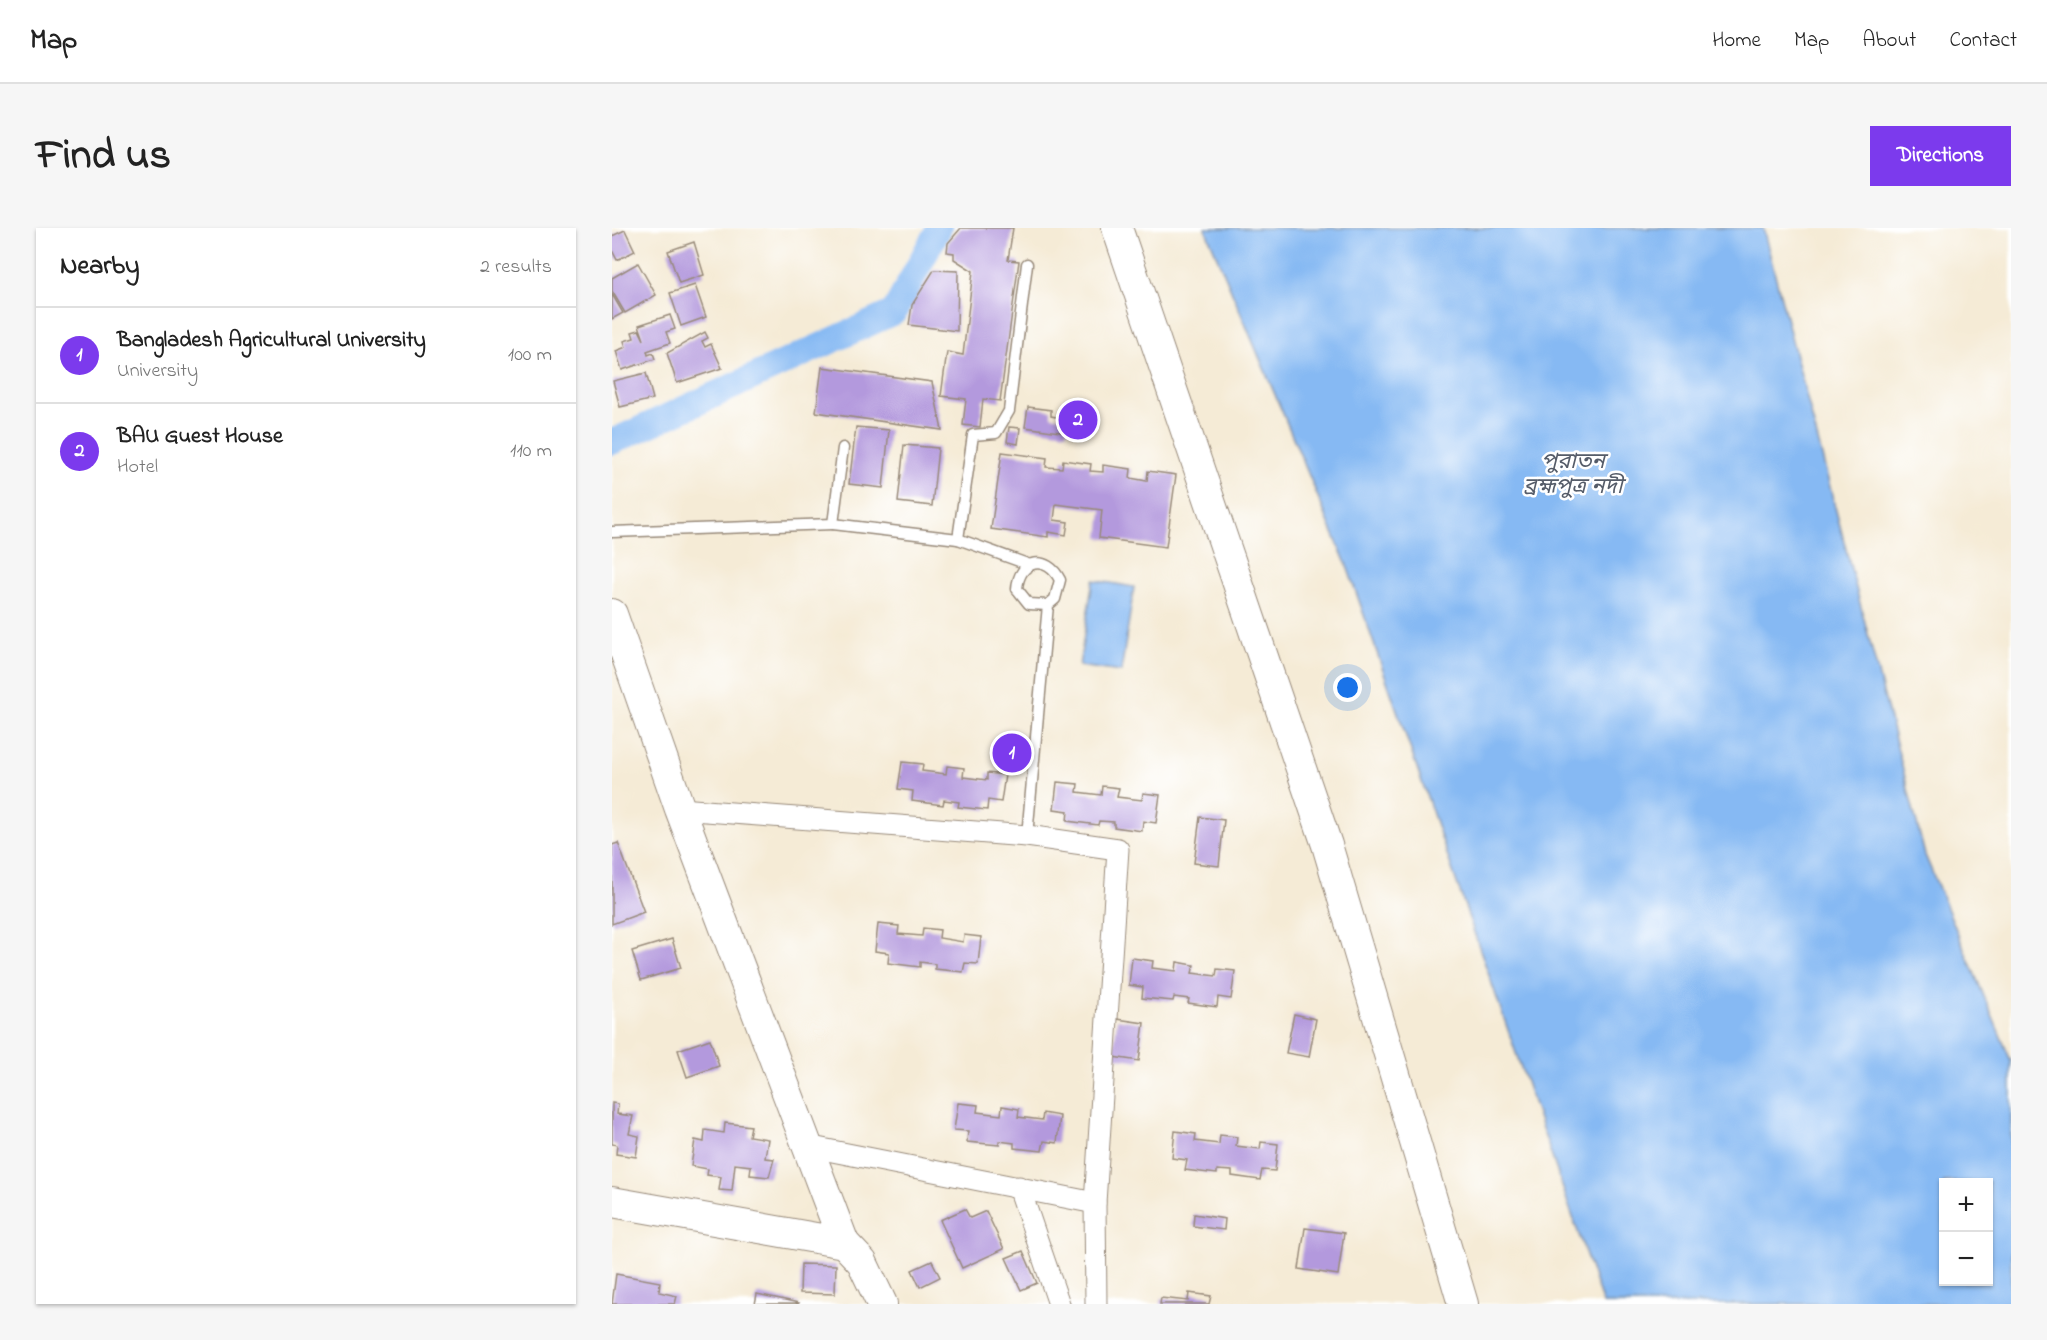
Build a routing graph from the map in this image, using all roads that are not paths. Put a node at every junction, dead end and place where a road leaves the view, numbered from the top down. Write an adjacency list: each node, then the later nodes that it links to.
1 (1117, 228): 20 (street)
2 (1027, 264): 6 (lane)
3 (843, 448): 4 (lane)
4 (833, 524): 5 (lane); 6 (lane)
5 (612, 532)
6 (958, 538): 7 (lane)
7 (1030, 565): 8 (lane); 8 (lane)
8 (1048, 605): 11 (lane)
9 (612, 614): 10 (street)
10 (680, 809): 11 (street); 12 (street)
11 (1027, 836): 15 (street)
12 (807, 1146): 13 (street); 16 (street)
13 (1019, 1187): 15 (street); 17 (street)
14 (612, 1202): 16 (street)
15 (1095, 1203): 19 (street)
16 (844, 1243): 18 (street)
17 (1057, 1303)
18 (882, 1304)
19 (1096, 1304)
20 (1463, 1304)

